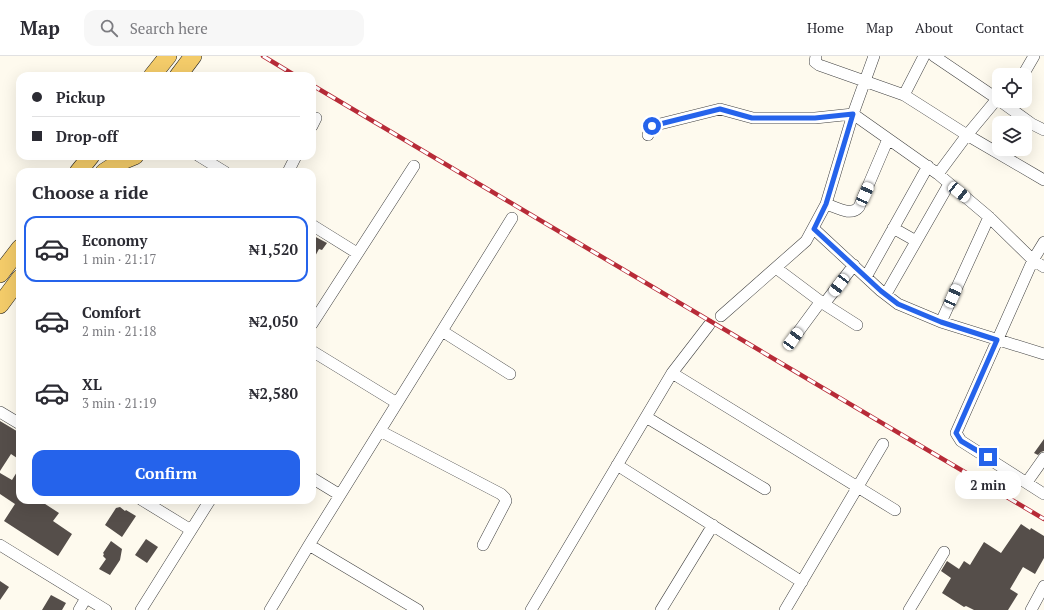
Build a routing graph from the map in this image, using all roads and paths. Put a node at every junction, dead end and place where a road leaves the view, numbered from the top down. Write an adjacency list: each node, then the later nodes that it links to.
1 (168, 56): 9 (main road)
2 (193, 56): 10 (main road)
3 (816, 56): 11 (street)
4 (874, 56): 11 (street)
5 (924, 56): 13 (street)
6 (934, 56): 12 (street)
7 (1034, 56): 8 (street)
8 (1027, 68)
9 (155, 72)
10 (181, 72)
11 (864, 81): 13 (street); 16 (street)
12 (992, 94)
13 (904, 95): 19 (street)
14 (995, 108): 19 (street)
15 (1011, 108): 17 (street)
16 (853, 114): 18 (street); 20 (street); 32 (street)
17 (1044, 130)
18 (648, 135)
19 (967, 135): 29 (street); 30 (street)
20 (888, 139): 25 (street); 32 (street)
21 (88, 160): 26 (main road)
22 (125, 160): 27 (main road)
23 (205, 160): 28 (street)
24 (414, 166): 41 (street)
25 (928, 166): 29 (street); 36 (street)
26 (81, 168)
27 (110, 168)
28 (218, 168)
29 (938, 174): 31 (street)
30 (1044, 180)
31 (949, 184): 33 (street); 38 (street)
32 (826, 204): 37 (street)
33 (989, 217): 42 (street); 54 (street)
34 (512, 218): 57 (street)
35 (316, 227): 41 (street)
36 (893, 228): 38 (street); 47 (street)
37 (814, 229): 43 (street); 45 (street)
38 (916, 241): 49 (street)
39 (1044, 242): 42 (street)
40 (16, 253): 46 (main road)
41 (357, 253): 53 (street)
42 (1033, 260): 44 (street); 59 (street)
43 (854, 265): 47 (street); 50 (street)
44 (1044, 267)
45 (776, 268): 50 (street); 52 (street)
46 (0, 274)
47 (866, 277): 49 (street)
48 (16, 288): 51 (main road)
49 (886, 294): 54 (street)
50 (822, 303): 56 (street); 58 (street)
51 (0, 305)
52 (721, 316)
53 (316, 318)
54 (941, 322): 59 (street)
55 (709, 325): 62 (street)
56 (857, 325)
57 (442, 331): 63 (street); 64 (street)
58 (793, 339)
59 (997, 340): 61 (street); 73 (street)
60 (316, 353): 64 (street)
61 (1044, 354)
62 (672, 373): 66 (street); 74 (street)
63 (510, 374)
64 (397, 403): 68 (street)
65 (0, 412): 67 (street)
66 (646, 416): 71 (street); 75 (street)
67 (16, 422)
68 (380, 431): 77 (street); 85 (street)
69 (883, 444): 74 (street)
70 (1044, 458): 73 (street)
71 (617, 465): 81 (street); 95 (street)
72 (316, 481): 77 (street)
73 (1028, 482): 76 (street)
74 (858, 487): 80 (street); 87 (street)
75 (765, 489)
76 (1044, 494)
77 (340, 496): 84 (street)
78 (149, 504): 82 (street)
79 (207, 504): 82 (street)
80 (895, 510)
81 (713, 525): 87 (street); 96 (street)
82 (191, 530): 92 (street)
83 (0, 545): 89 (street)
84 (309, 545): 93 (street); 94 (street)
85 (483, 545)
86 (944, 552): 98 (street)
87 (802, 582): 97 (street)
88 (1044, 586): 99 (street)
89 (86, 598): 90 (street); 91 (street)
90 (79, 610)
91 (106, 610)
92 (141, 610)
93 (270, 610)
94 (418, 610)
95 (531, 610)
96 (660, 610)
97 (786, 610)
98 (909, 610)
99 (1030, 610)

